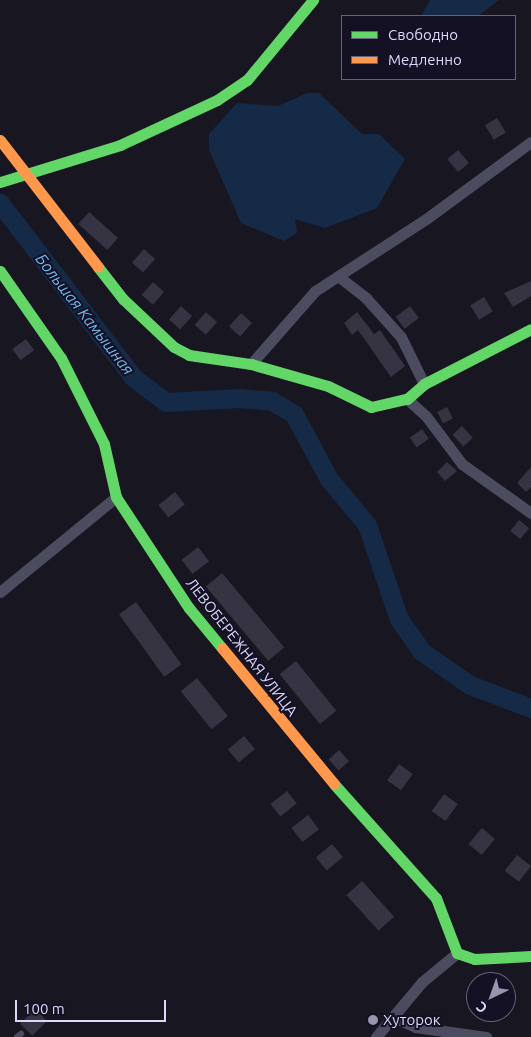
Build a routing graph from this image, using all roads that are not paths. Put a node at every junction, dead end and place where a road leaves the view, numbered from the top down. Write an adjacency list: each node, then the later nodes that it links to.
1 (312, 0): 4 (street)
2 (0, 140): 4 (street)
3 (531, 142): 7 (street)
4 (26, 175): 5 (street); 9 (street)
5 (5, 181)
6 (0, 271): 12 (street, ЛЕВОБЕРЕЖНАЯ УЛИЦА)
7 (338, 276): 9 (street); 10 (street)
8 (531, 329): 10 (street)
9 (251, 364): 11 (street)
10 (424, 384): 11 (street)
11 (407, 399): 13 (street)
12 (116, 497): 14 (street); 15 (street, ЛЕВОБЕРЕЖНАЯ УЛИЦА)
13 (531, 513)
14 (0, 592)
15 (457, 953): 16 (street); 17 (street)
16 (531, 956)
17 (393, 1017): 18 (street); 19 (street)
18 (376, 1037)
19 (486, 1037)

